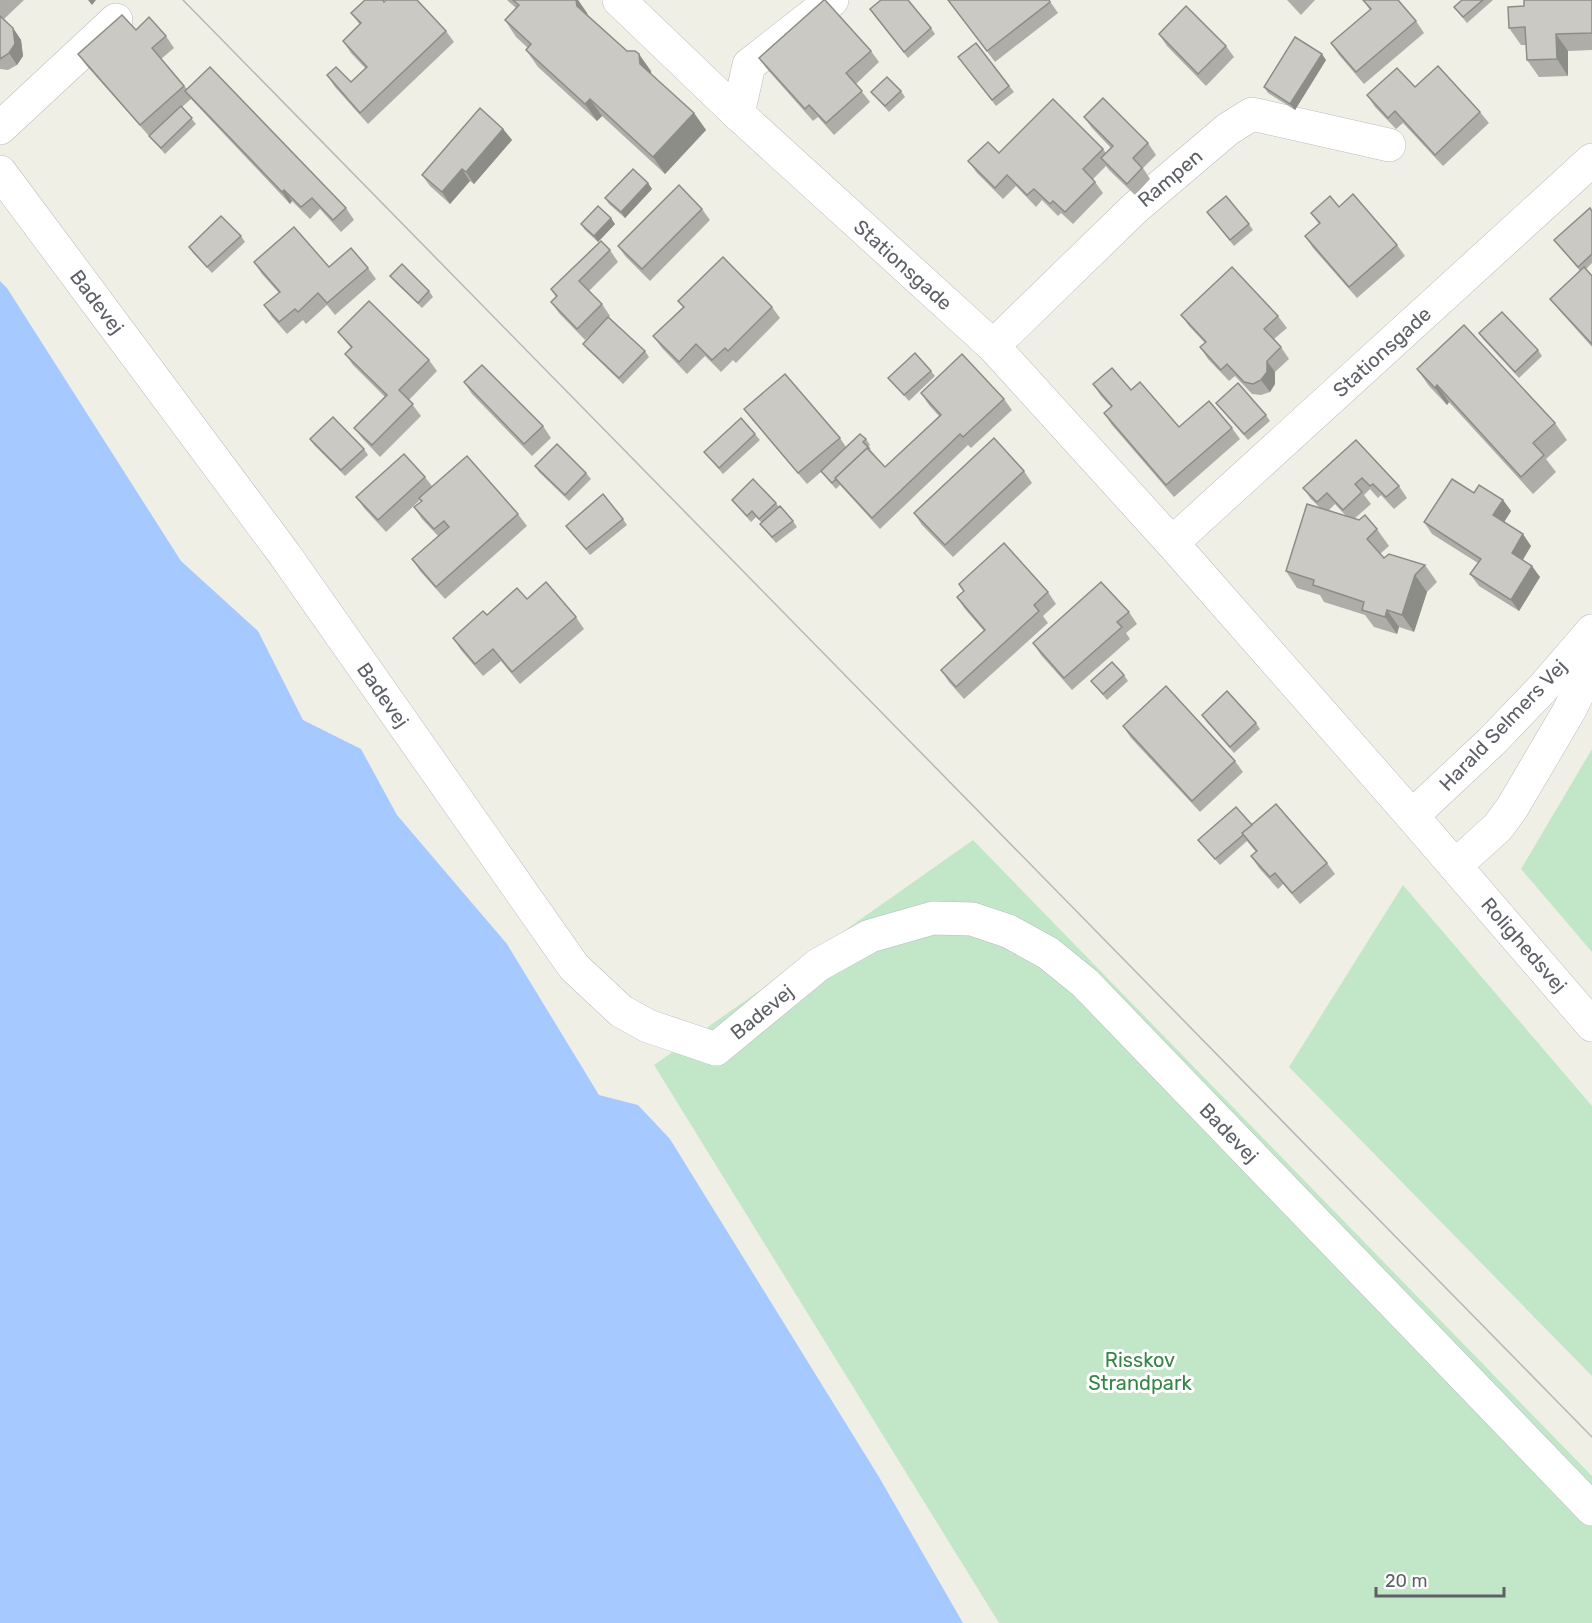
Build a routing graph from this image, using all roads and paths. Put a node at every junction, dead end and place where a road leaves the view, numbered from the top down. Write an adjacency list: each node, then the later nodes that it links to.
1 (620, 0): 4 (street, Stationsgade)
2 (832, 0): 4 (street)
3 (116, 20): 5 (street)
4 (738, 114): 9 (street, Stationsgade)
5 (0, 128)
6 (1389, 145): 9 (street, Rampen)
7 (1592, 160): 10 (street, Stationsgade)
8 (0, 172): 16 (street, Badevej)
9 (993, 346): 10 (street, Stationsgade)
10 (1172, 543): 13 (street, Stationsgade)
11 (1592, 631): 13 (street, Harald Selmers Vej)
12 (1592, 665): 14 (street, Harald Selmers Vej)
13 (1412, 816): 14 (street, Rolighedsvej)
14 (1455, 866): 15 (street, Rolighedsvej)
15 (1592, 1025)
16 (1592, 1509)

